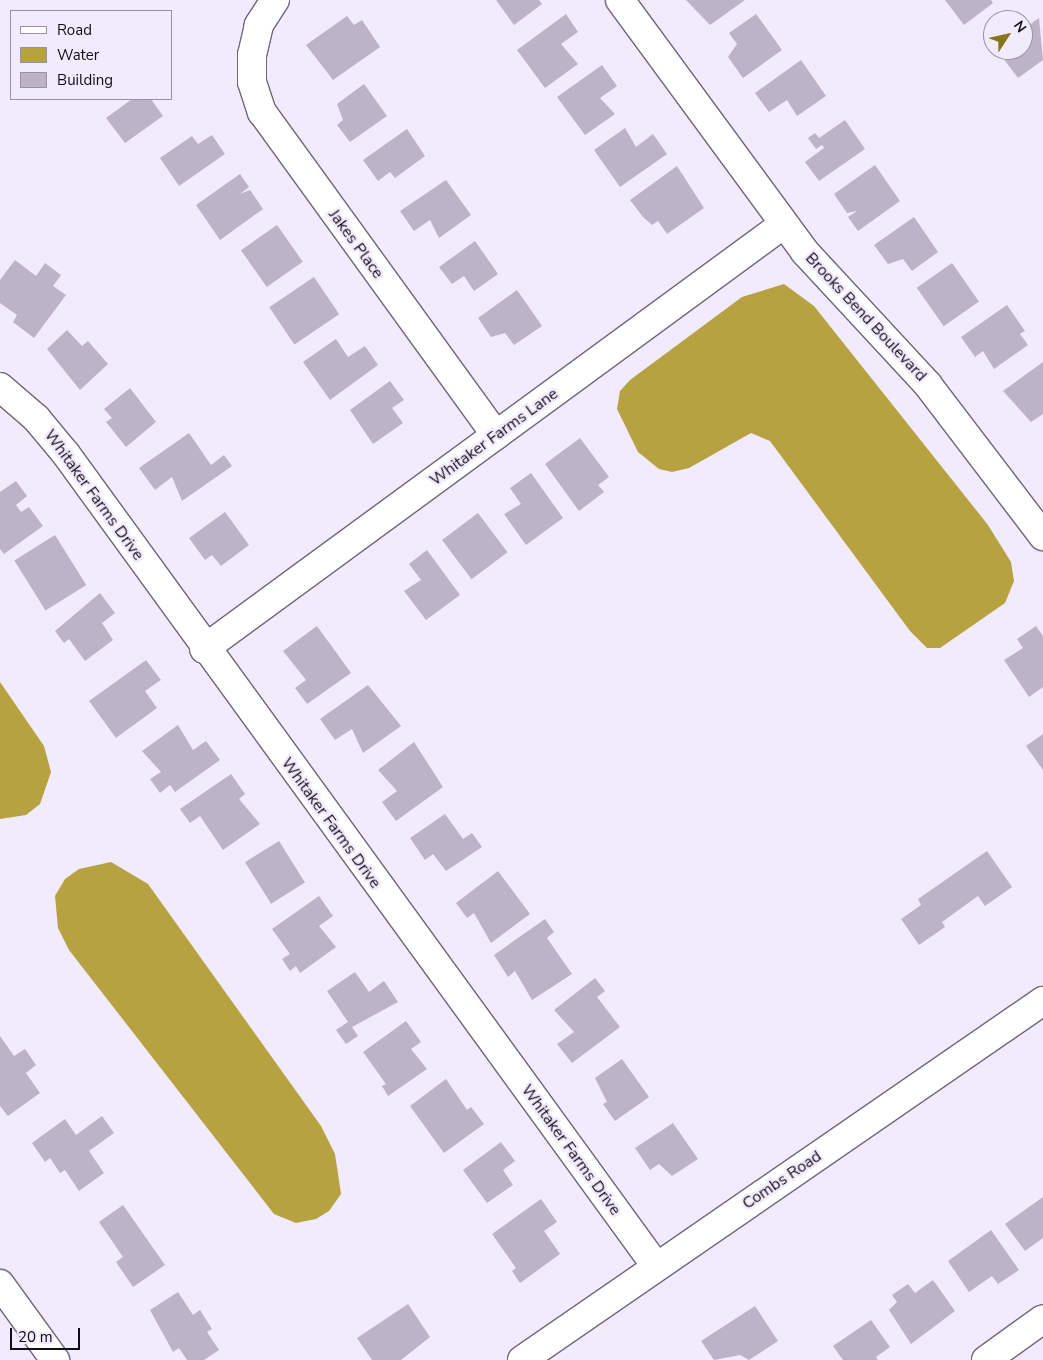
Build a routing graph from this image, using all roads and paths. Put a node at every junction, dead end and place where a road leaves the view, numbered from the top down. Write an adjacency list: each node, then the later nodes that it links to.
1 (275, 0): 5 (street, Jakes Place)
2 (620, 0): 3 (street, Brooks Bend Boulevard)
3 (784, 224): 5 (street, Whitaker Farms Lane); 6 (street, Brooks Bend Boulevard)
4 (0, 387): 7 (street, Whitaker Farms Drive)
5 (496, 435): 7 (street, Whitaker Farms Lane)
6 (1043, 536)
7 (204, 649): 9 (street, Whitaker Farms Drive)
8 (1043, 1001): 9 (street, Combs Road)
9 (656, 1266): 13 (street, Combs Road)
10 (0, 1284): 12 (street)
11 (1043, 1318): 14 (street)
12 (55, 1360)
13 (522, 1360)
14 (986, 1360)

